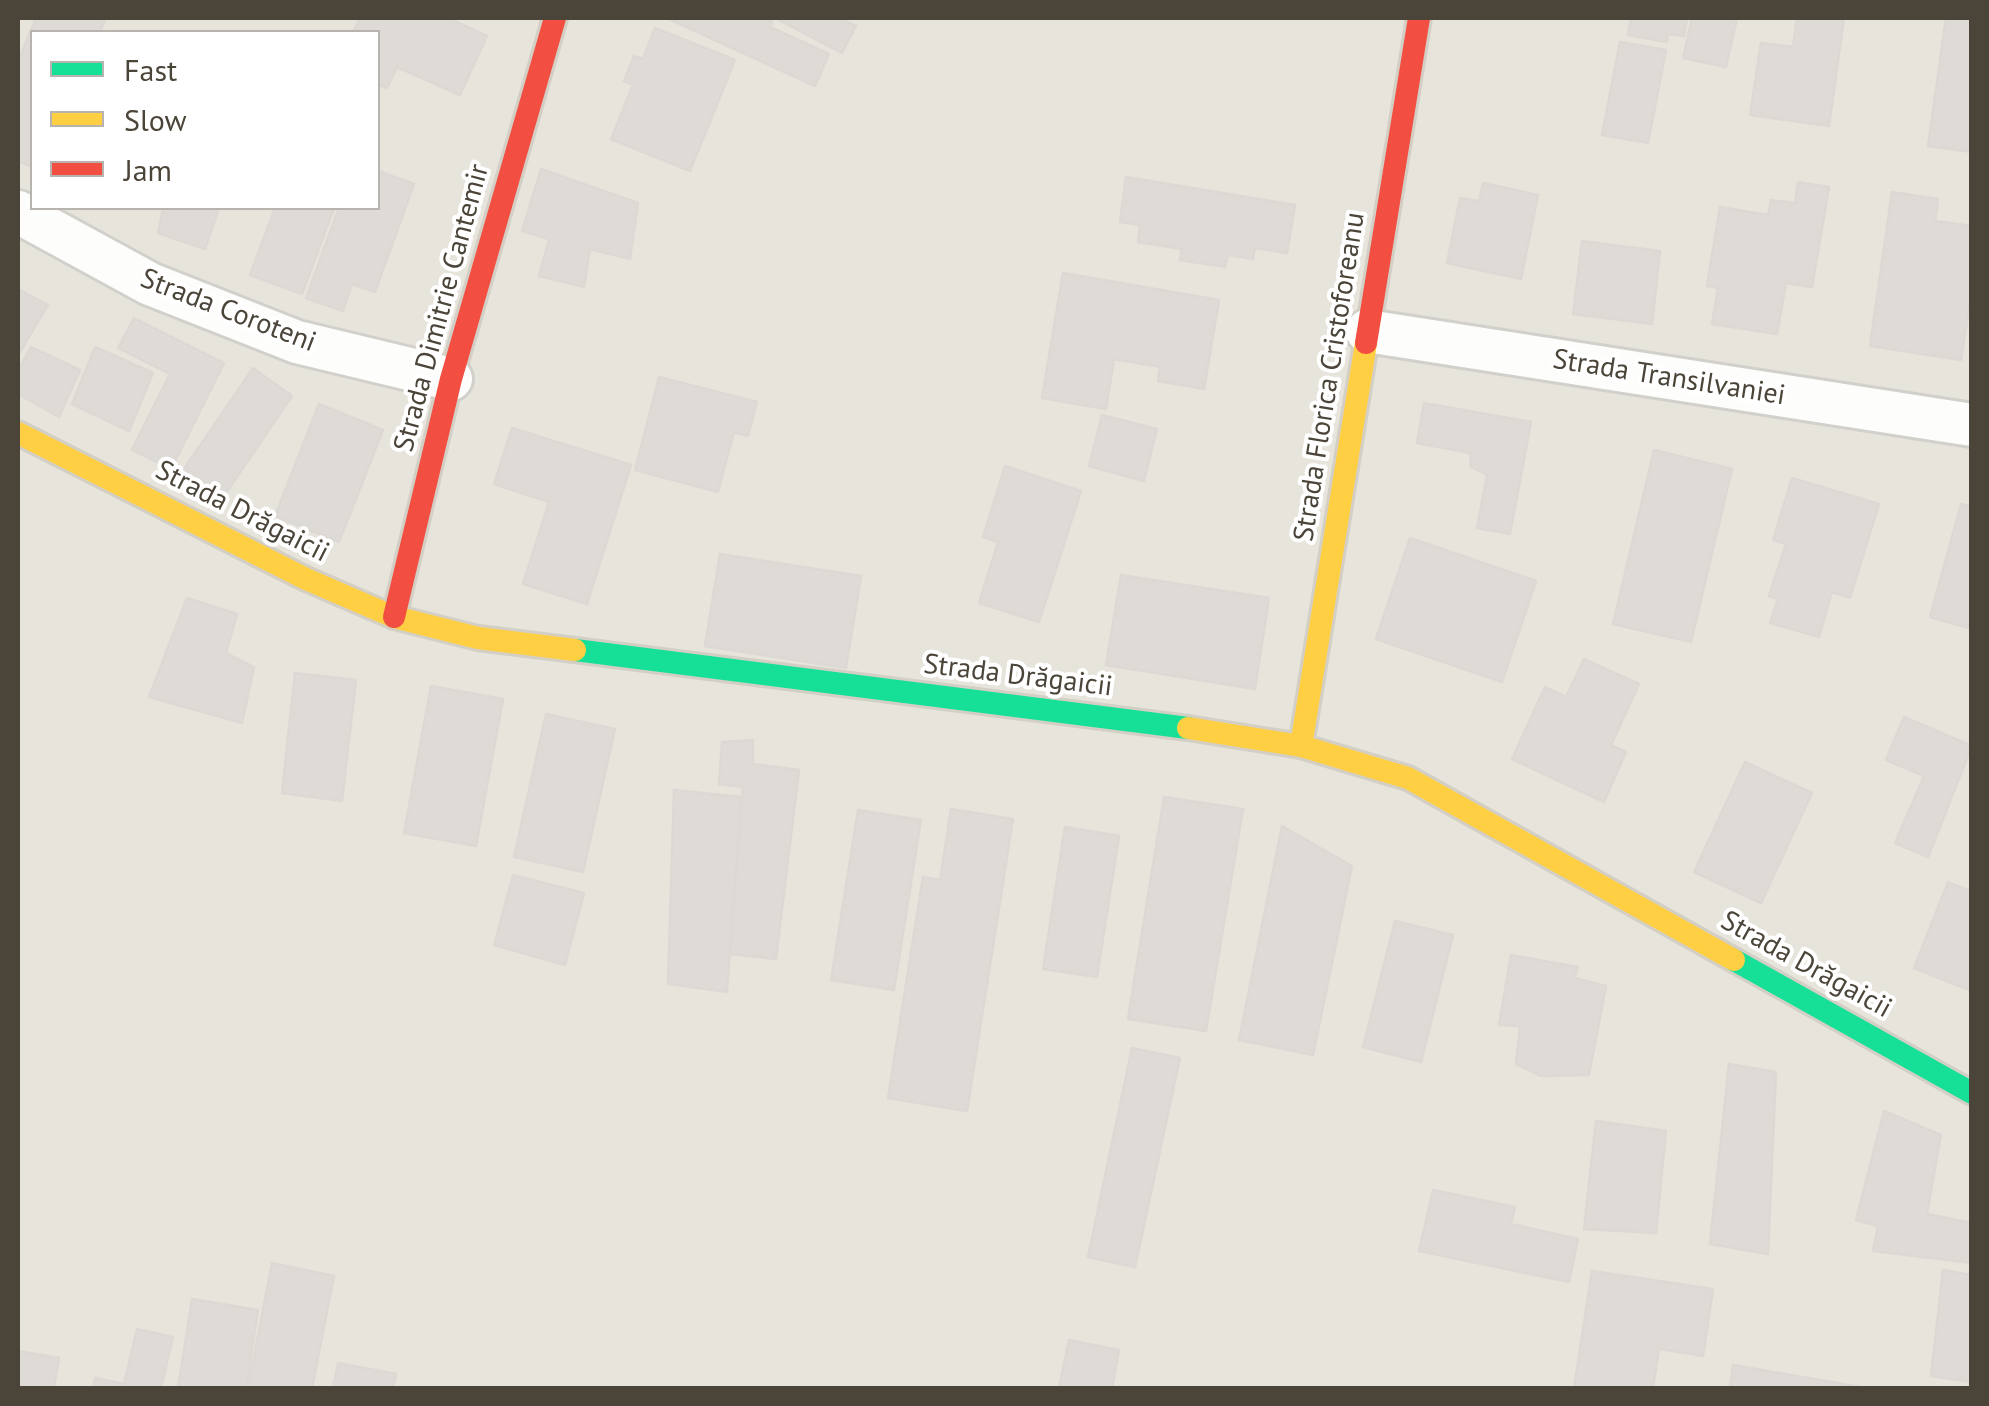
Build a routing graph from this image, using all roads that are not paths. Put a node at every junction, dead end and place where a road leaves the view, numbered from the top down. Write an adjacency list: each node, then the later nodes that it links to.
1 (555, 18): 5 (street, Strada Dimitrie Cantemir)
2 (1419, 18): 4 (street, Strada Florica Cristoforeanu)
3 (18, 212): 5 (street, Strada Coroteni)
4 (1367, 331): 6 (street, Strada Transilvaniei); 9 (street, Strada Florica Cristoforeanu)
5 (451, 379): 8 (street, Strada Dimitrie Cantemir)
6 (1972, 425)
7 (18, 432): 8 (street, Strada Drăgaicii)
8 (394, 617): 9 (street, Strada Drăgaicii)
9 (1302, 746): 10 (street, Strada Drăgaicii)
10 (1972, 1092)

